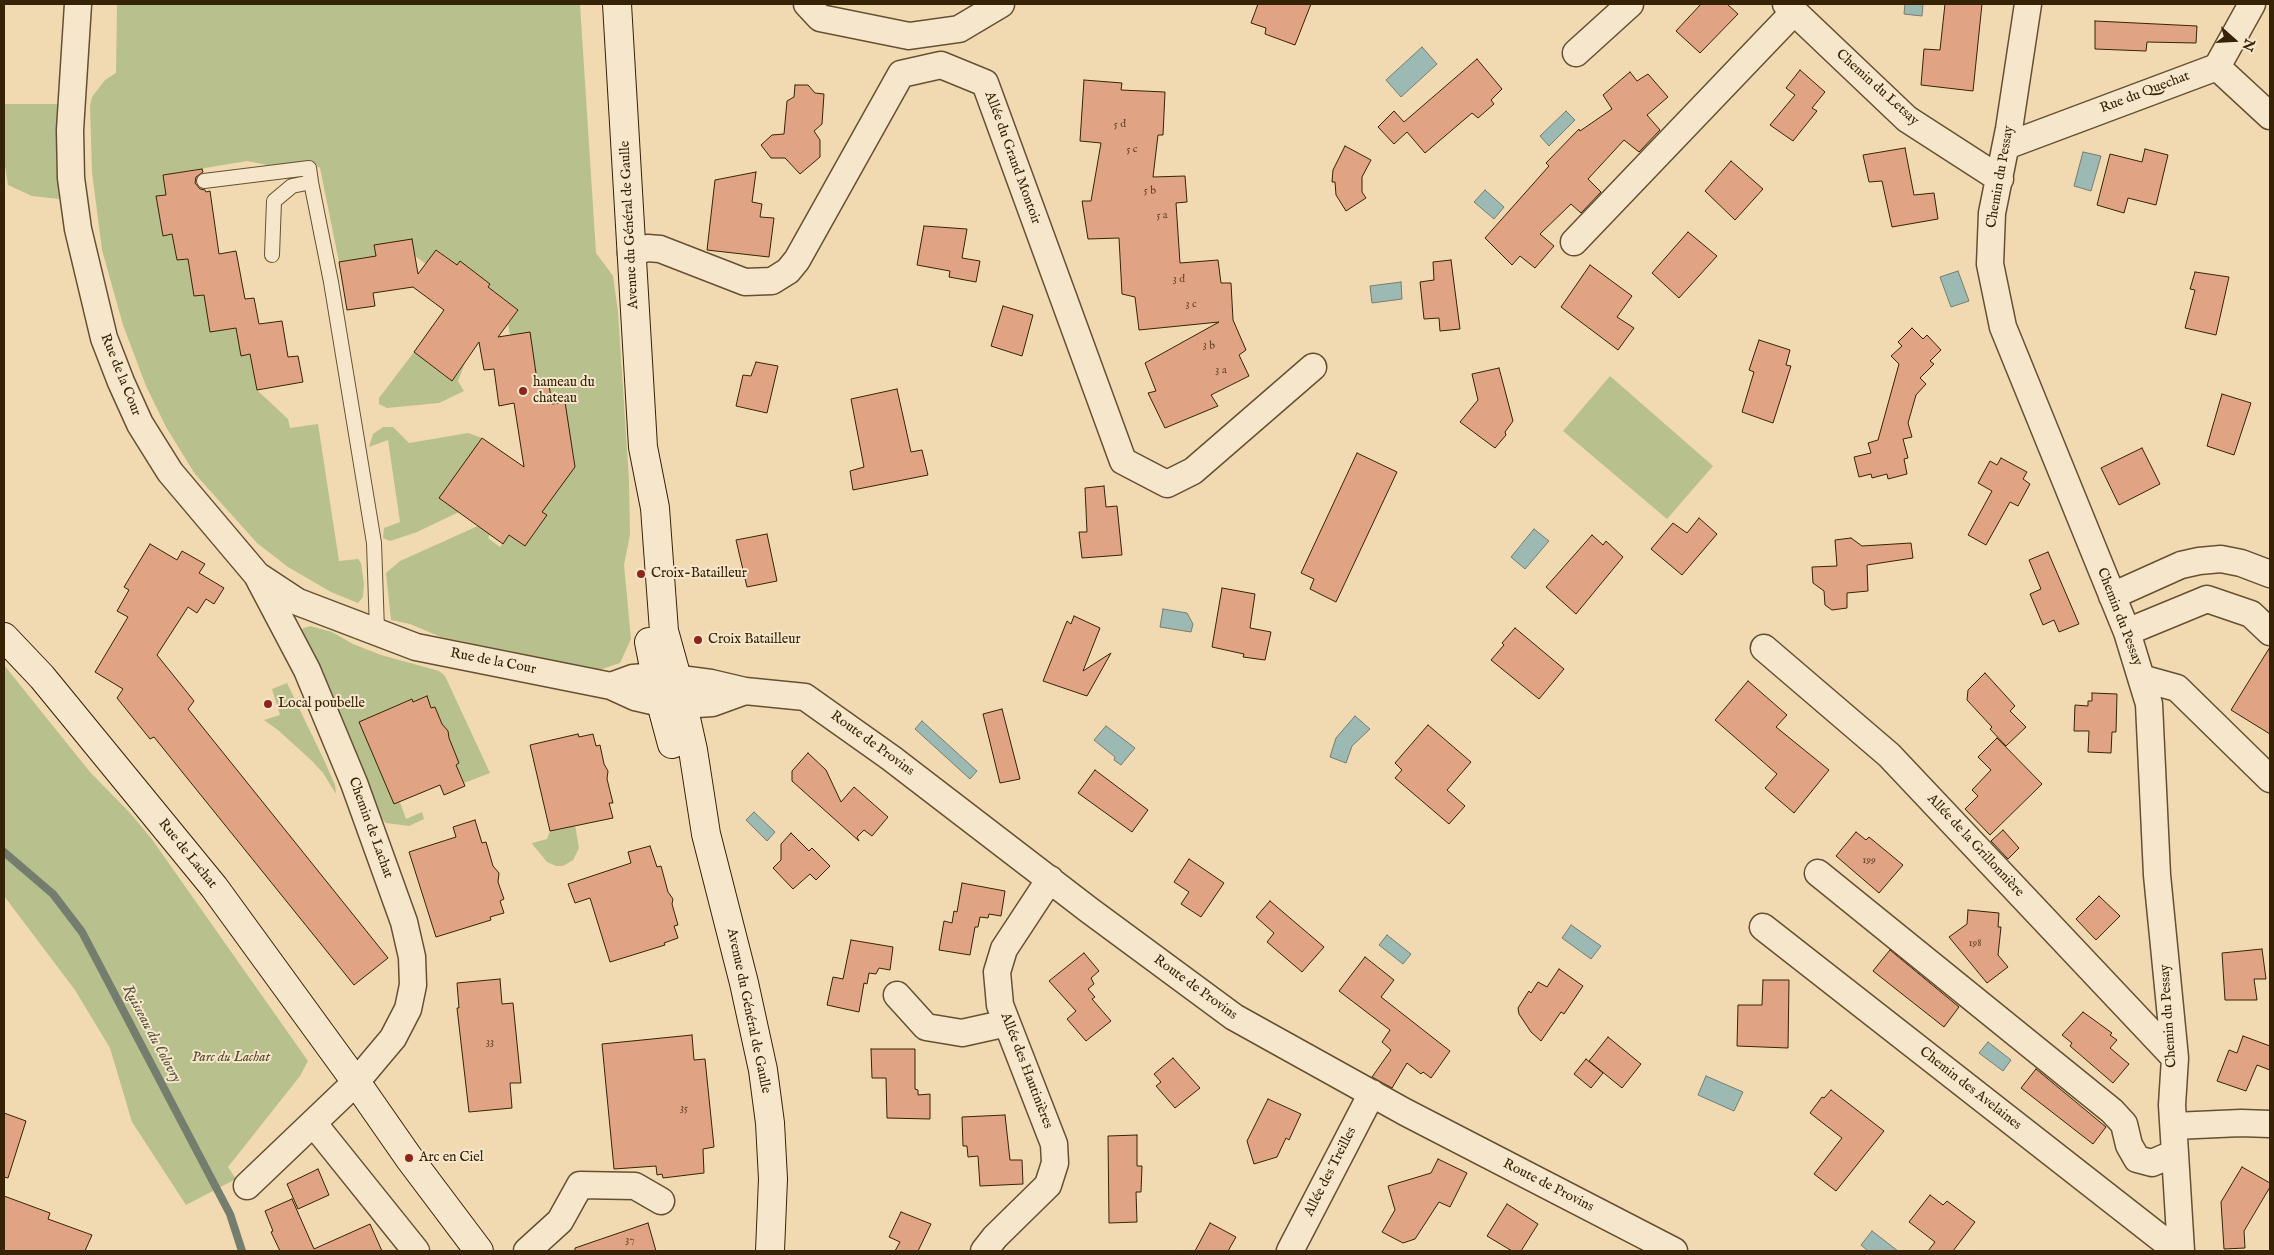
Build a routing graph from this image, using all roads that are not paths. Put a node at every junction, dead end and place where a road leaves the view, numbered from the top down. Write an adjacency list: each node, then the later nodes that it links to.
1 (78, 4): 21 (street, Rue de la Cour)
2 (617, 4): 17 (street, Avenue du Général de Gaulle)
3 (807, 4): 4 (street)
4 (1001, 4)
5 (1630, 4): 9 (street)
6 (2028, 4): 12 (street, Chemin du Pessay)
7 (2252, 4): 10 (street)
8 (1790, 8): 13 (street, Chemin du Letsay); 16 (street)
9 (1576, 53)
10 (2217, 67): 11 (street); 12 (street, Rue du Quechat)
11 (2270, 116)
12 (2006, 146): 13 (street, Chemin du Pessay)
13 (2000, 180): 22 (street, Chemin du Pessay)
14 (204, 181): 15 (lane)
15 (311, 182): 18 (lane); 23 (lane)
16 (1574, 242)
17 (632, 253): 19 (street, Allée du Grand Montoir); 28 (street, Avenue du Général de Gaulle)
18 (272, 255)
19 (1313, 367)
20 (2270, 574): 22 (street)
21 (257, 575): 23 (street, Rue de la Cour); 40 (street, Chemin de Lachat)
22 (2112, 596): 24 (street, Chemin du Pessay)
23 (377, 630): 30 (street, Rue de la Cour)
24 (2127, 632): 25 (street); 29 (street, Chemin du Pessay)
25 (2270, 632)
26 (4, 637): 40 (street, Rue de Lachat)
27 (1764, 648): 39 (street, Allée de la Grillonnière)
28 (667, 677): 30 (street); 31 (street, Route de Provins); 32 (street, Avenue du Général de Gaulle)
29 (2141, 678): 33 (street); 39 (street, Chemin du Pessay)
30 (611, 686): 32 (street, Rue de la Cour)
31 (745, 691): 32 (street, Route de Provins); 35 (street, Route de Provins)
32 (671, 704): 51 (street, Avenue du Général de Gaulle)
33 (2270, 779)
34 (1818, 873): 45 (street)
35 (1050, 879): 38 (street, Allée des Hautinières); 41 (street, Route de Provins)
36 (1763, 927): 55 (street, Chemin des Avelaines)
37 (897, 995): 38 (street)
38 (1007, 1023): 52 (street, Allée des Hautinières)
39 (2175, 1058): 44 (street, Chemin du Pessay)
40 (356, 1082): 42 (street); 49 (street, Rue de Lachat)
41 (1372, 1092): 53 (street, Allée des Treilles); 54 (street, Route de Provins)
42 (314, 1124): 46 (street); 48 (street)
43 (2270, 1124): 44 (street)
44 (2174, 1126): 45 (street, Chemin du Pessay)
45 (2175, 1153): 56 (street, Chemin du Pessay)
46 (247, 1186)
47 (661, 1201): 50 (street)
48 (416, 1251)
49 (479, 1251)
50 (527, 1251)
51 (770, 1251)
52 (984, 1251)
53 (1290, 1251)
54 (1674, 1251)
55 (2177, 1251)
56 (2181, 1251)

